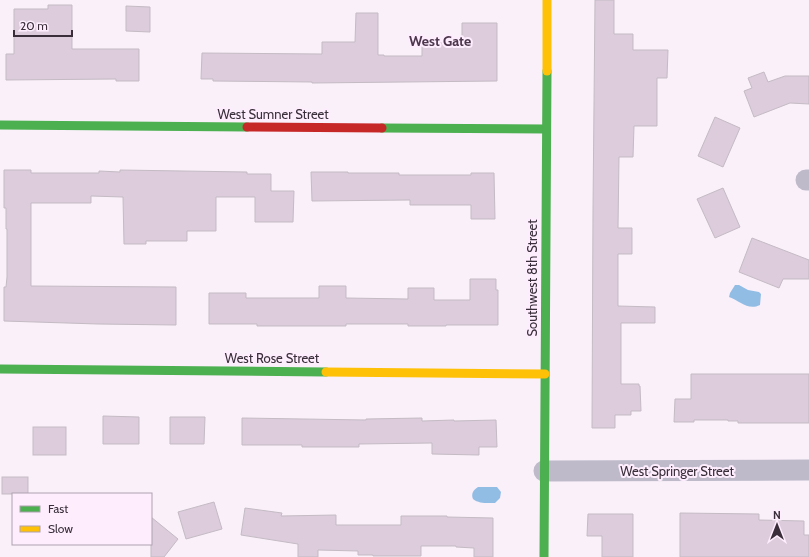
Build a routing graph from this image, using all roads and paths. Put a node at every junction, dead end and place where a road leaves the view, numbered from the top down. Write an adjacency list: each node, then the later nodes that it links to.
1 (547, 0): 3 (street, Southwest 8th Street)
2 (0, 125): 3 (street, West Sumner Street)
3 (546, 129): 5 (street, Southwest 8th Street)
4 (0, 370): 5 (street, West Rose Street)
5 (544, 374): 7 (street, Southwest 8th Street)
6 (809, 470): 7 (street, West Springer Street)
7 (544, 471): 8 (street, Southwest 8th Street)
8 (544, 557)

